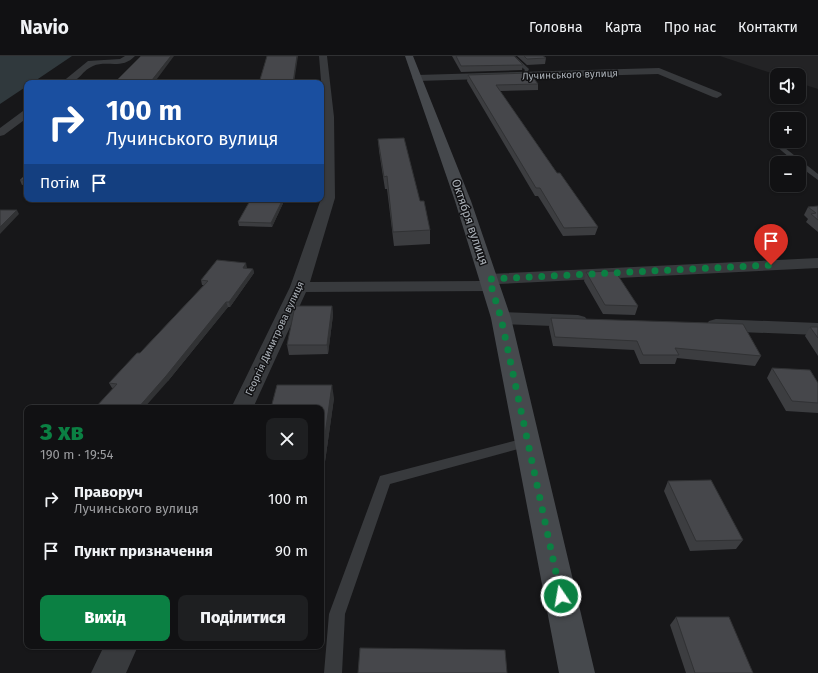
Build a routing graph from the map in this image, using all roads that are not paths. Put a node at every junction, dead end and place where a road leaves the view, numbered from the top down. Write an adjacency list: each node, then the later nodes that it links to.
1 (100, 56): 6 (street)
2 (131, 56): 6 (street)
3 (323, 56): 17 (street, Георгія Димитрова вулиця)
4 (410, 56): 8 (street, Октября вулиця)
5 (512, 56): 7 (lane)
6 (91, 63): 9 (street)
7 (524, 75): 8 (street, Лучинського вулиця); 10 (street, Лучинського вулиця)
8 (417, 78): 16 (street, Октября вулиця)
9 (70, 80)
10 (717, 95)
11 (24, 115): 12 (street)
12 (0, 133)
13 (782, 148): 14 (lane)
14 (818, 178)
15 (818, 263): 16 (street)
16 (490, 282): 17 (street); 18 (street, Октября вулиця)
17 (299, 287): 22 (street, Георгія Димитрова вулиця)
18 (501, 318): 19 (street); 23 (street, Октября вулиця)
19 (596, 321)
20 (699, 325): 21 (street)
21 (818, 329)
22 (243, 405)
23 (528, 442): 26 (lane); 27 (street, Октября вулиця)
24 (120, 649): 25 (street)
25 (108, 673)
26 (333, 673)
27 (577, 673)

